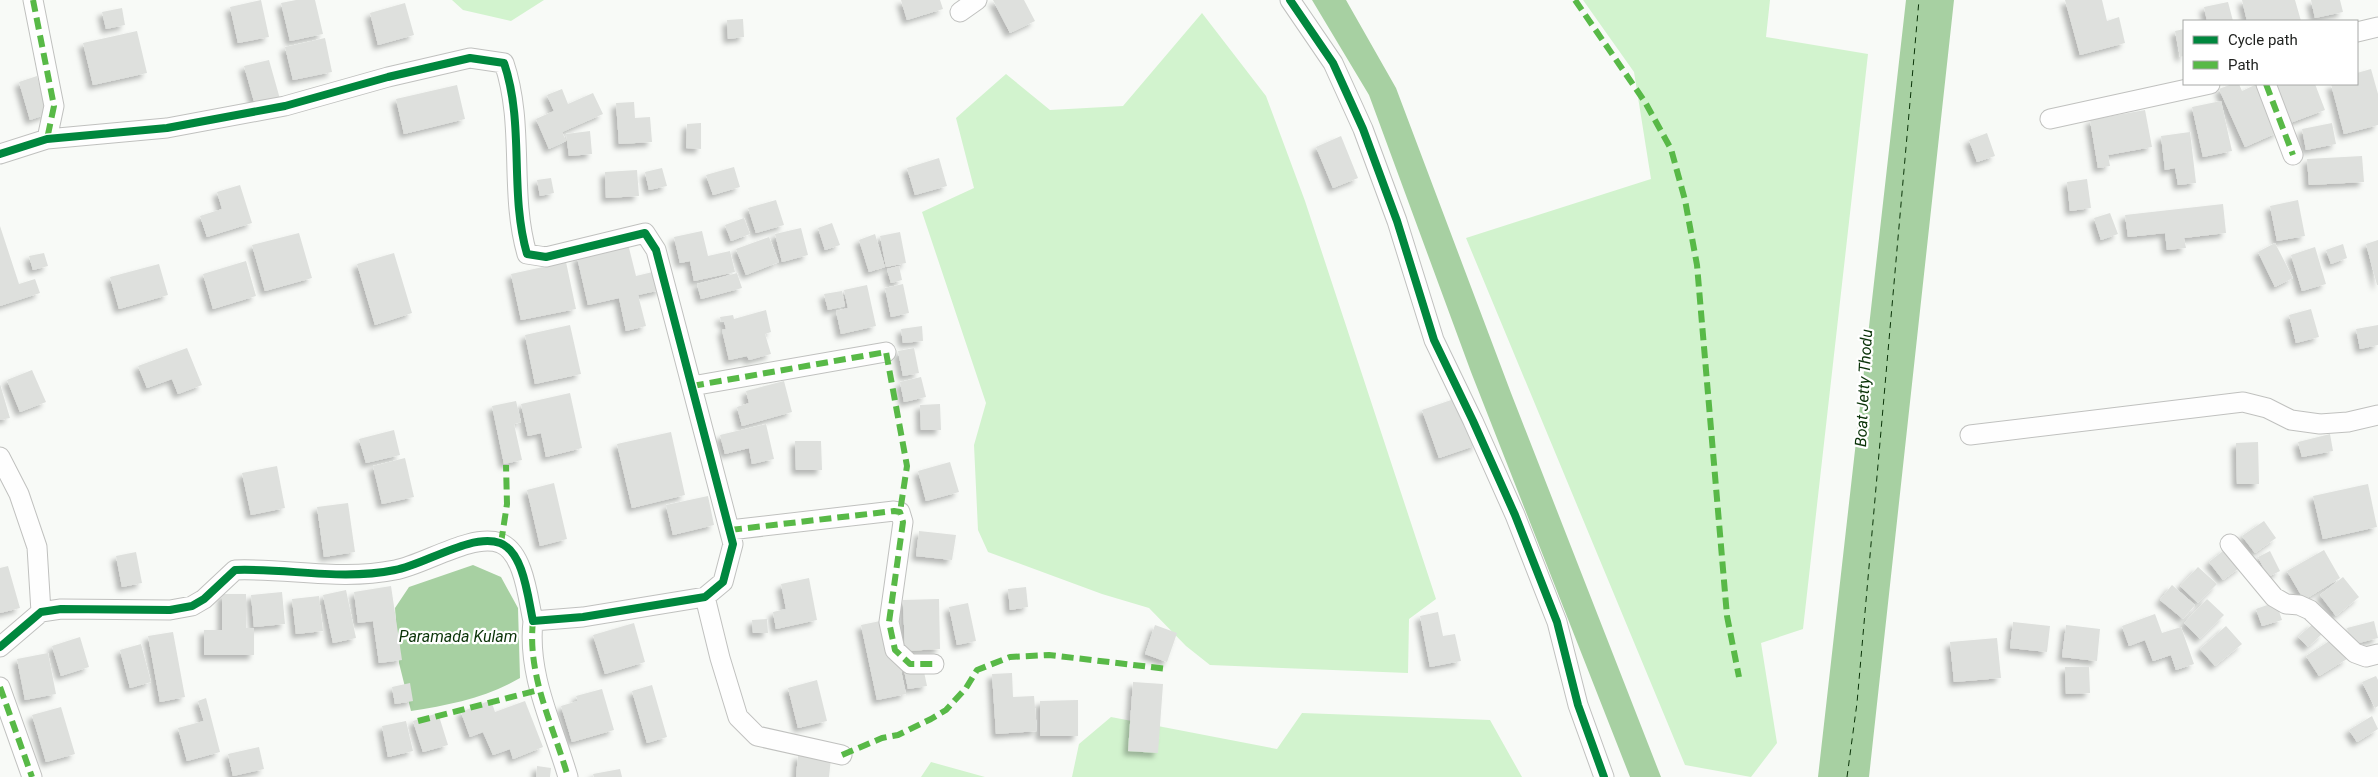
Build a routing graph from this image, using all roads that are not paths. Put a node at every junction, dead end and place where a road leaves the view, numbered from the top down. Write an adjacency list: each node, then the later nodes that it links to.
1 (33, 0): 10 (street)
2 (977, 0): 4 (street)
3 (1290, 0): 30 (street)
4 (960, 12)
5 (2378, 28): 6 (street)
6 (2358, 32)
7 (2205, 85): 9 (street)
8 (2266, 85): 12 (street)
9 (2050, 118)
10 (47, 139): 11 (street); 14 (street)
11 (0, 154)
12 (2293, 155)
13 (886, 352): 14 (street)
14 (692, 386): 18 (street)
15 (2378, 415): 16 (street)
16 (1970, 435)
17 (0, 457): 21 (street)
18 (730, 530): 20 (street); 25 (street)
19 (2230, 544): 24 (street)
20 (705, 597): 22 (street); 27 (street)
21 (41, 612): 22 (street); 23 (street)
22 (533, 621): 29 (street)
23 (0, 647)
24 (2378, 654)
25 (934, 664)
26 (0, 686): 28 (street)
27 (842, 755)
28 (32, 777)
29 (568, 777)
30 (1604, 777)

